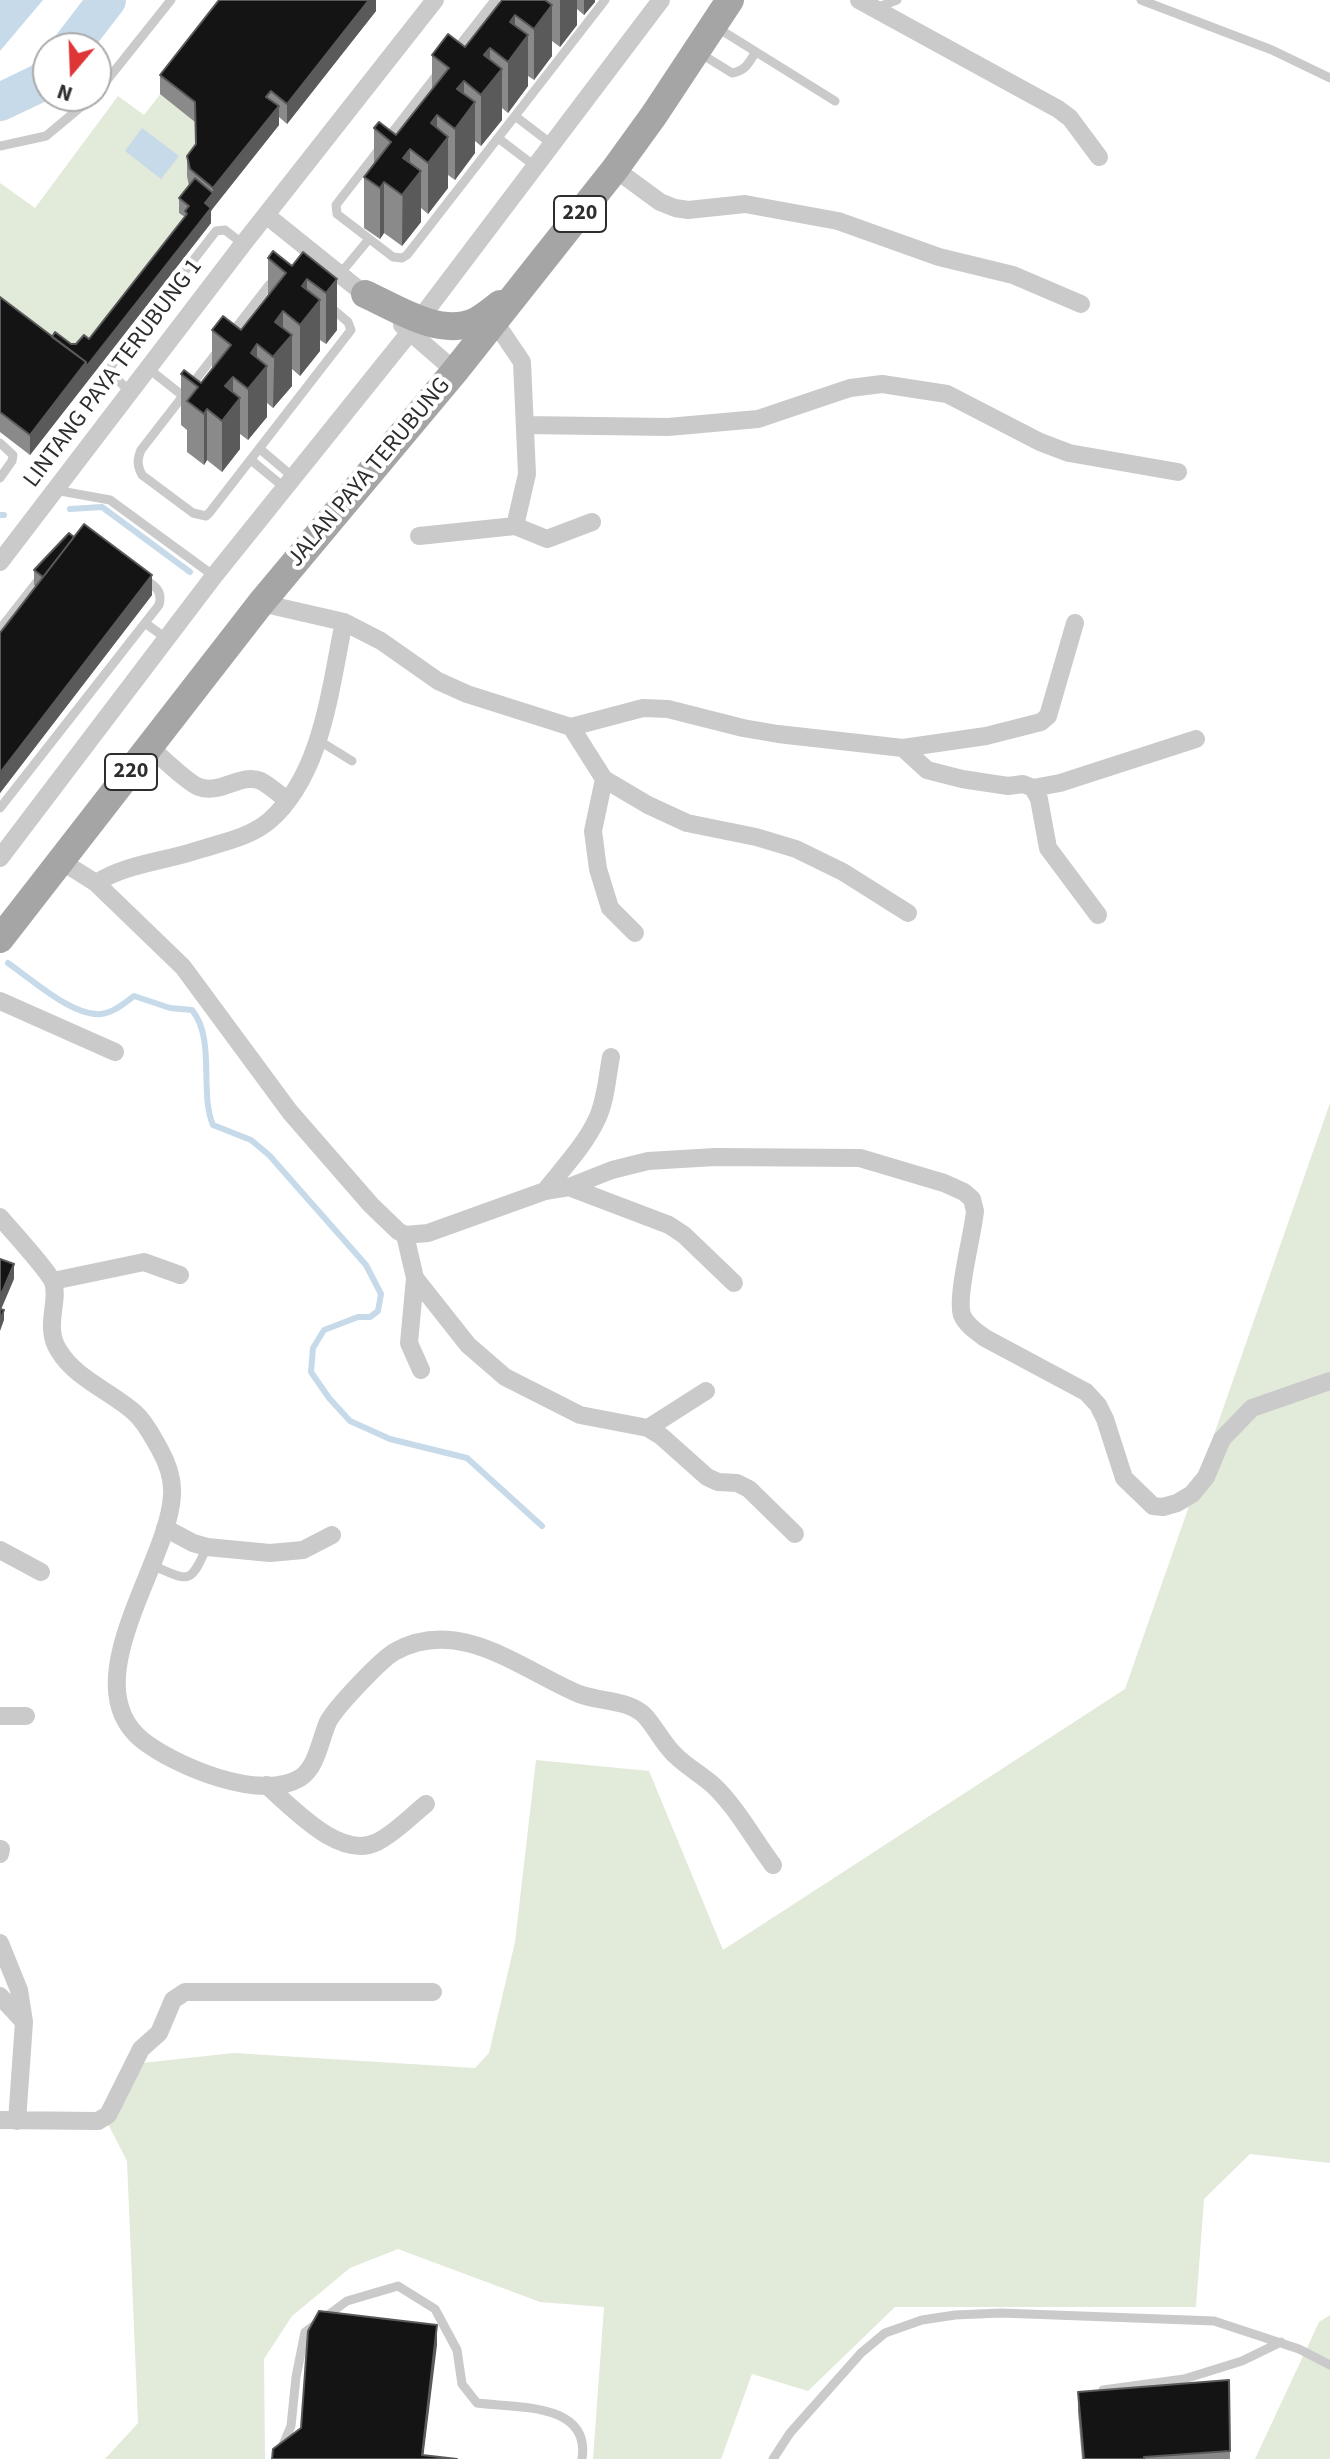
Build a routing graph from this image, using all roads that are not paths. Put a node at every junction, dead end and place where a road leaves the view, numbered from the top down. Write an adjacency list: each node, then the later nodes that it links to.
1 (171, 0): 13 (lane)
2 (435, 0): 24 (street, LINTANG PAYA TERUBUNG 1)
3 (495, 0): 25 (lane)
4 (605, 0): 17 (lane)
5 (661, 0): 19 (street)
6 (730, 0): 10 (main road, JALAN PAYA TERUBUNG / 220)
7 (897, 0): 9 (lane)
8 (1141, 0): 14 (lane)
9 (868, 4): 21 (street)
10 (713, 25): 11 (main road, JALAN PAYA TERUBUNG / 220); 12 (lane)
11 (697, 51): 12 (lane); 23 (main road, JALAN PAYA TERUBUNG / 220)
12 (755, 53): 15 (lane)
13 (112, 74)
14 (1330, 78)
15 (835, 101)
16 (75, 112): 20 (lane)
17 (515, 116): 18 (lane); 19 (lane)
18 (498, 138): 22 (lane); 25 (lane)
19 (553, 145): 22 (street)
20 (0, 146)
21 (1099, 157)
22 (536, 167): 32 (street)
23 (615, 169): 28 (main road, JALAN PAYA TERUBUNG / 220); 30 (street)
24 (266, 215): 26 (street, LINTANG PAYA TERUBUNG 1); 27 (street)
25 (369, 239): 27 (lane)
26 (243, 244): 33 (street, LINTANG PAYA TERUBUNG 1); 35 (lane)
27 (340, 274): 29 (street)
28 (524, 286): 31 (main road, JALAN PAYA TERUBUNG / 220); 32 (main road)
29 (365, 294): 32 (main road)
30 (1081, 304)
31 (495, 322): 34 (main road, JALAN PAYA TERUBUNG / 220); 37 (street)
32 (414, 325): 34 (street); 43 (street)
33 (149, 369): 35 (street, LINTANG PAYA TERUBUNG 1); 36 (lane)
34 (455, 371): 52 (main road, JALAN PAYA TERUBUNG / 220)
35 (130, 392): 44 (street, LINTANG PAYA TERUBUNG 1)
36 (183, 396): 39 (lane); 40 (lane)
37 (525, 425): 41 (street); 46 (street)
38 (0, 443): 42 (lane)
39 (260, 449): 40 (lane); 43 (lane)
40 (251, 460): 43 (lane)
41 (1178, 472)
42 (0, 478)
43 (289, 483): 51 (street)
44 (55, 490): 48 (street, LINTANG PAYA TERUBUNG 1); 51 (lane)
45 (592, 522): 46 (street)
46 (515, 526): 47 (street)
47 (419, 536)
48 (0, 562)
49 (137, 572): 54 (lane)
50 (42, 574): 56 (lane)
51 (214, 576): 57 (street)
52 (261, 603): 53 (street); 61 (main road, JALAN PAYA TERUBUNG / 220)
53 (344, 622): 58 (street); 60 (street)
54 (145, 623): 57 (lane); 67 (lane)
55 (1075, 623): 62 (street)
56 (0, 629)
57 (167, 639): 68 (street)
58 (571, 727): 62 (street); 64 (street)
59 (1196, 739): 65 (street)
60 (318, 740): 63 (lane); 66 (street)
61 (150, 747): 66 (street); 69 (main road, JALAN PAYA TERUBUNG / 220)
62 (903, 748): 65 (street)
63 (352, 761)
64 (604, 779): 71 (street); 73 (street)
65 (1033, 788): 72 (street)
66 (287, 800): 70 (street)
67 (0, 808)
68 (0, 858)
69 (61, 861): 70 (street); 74 (main road, JALAN PAYA TERUBUNG / 220)
70 (96, 883): 81 (street)
71 (908, 913)
72 (1098, 915)
73 (635, 933)
74 (0, 939)
75 (0, 1001): 76 (street)
76 (115, 1052)
77 (611, 1057): 79 (street)
78 (569, 1187): 79 (street); 85 (street); 87 (street)
79 (545, 1191): 81 (street)
80 (0, 1217): 84 (street)
81 (405, 1235): 83 (street)
82 (180, 1275): 84 (street)
83 (415, 1278): 86 (street); 89 (street)
84 (53, 1281): 90 (street)
85 (734, 1283)
86 (421, 1370)
87 (1330, 1381)
88 (706, 1391): 89 (street)
89 (648, 1428): 91 (street)
90 (165, 1528): 93 (street); 95 (street)
91 (795, 1534)
92 (332, 1535): 93 (street)
93 (207, 1547): 95 (lane)
94 (0, 1550): 96 (street)
95 (151, 1565): 99 (street)
96 (41, 1572)
97 (0, 1716): 98 (street)
98 (26, 1716)
99 (266, 1785): 100 (street); 101 (street)
100 (426, 1804)
101 (773, 1865)
102 (0, 1943): 105 (street)
103 (433, 1992): 106 (street)
104 (0, 1996): 105 (street)
105 (24, 2022): 106 (street)
106 (9, 2121)
107 (1281, 2342): 108 (lane); 109 (lane); 112 (lane)
108 (1330, 2365)
109 (1103, 2390)
110 (277, 2459): 111 (lane)
111 (582, 2459)
112 (773, 2459)

